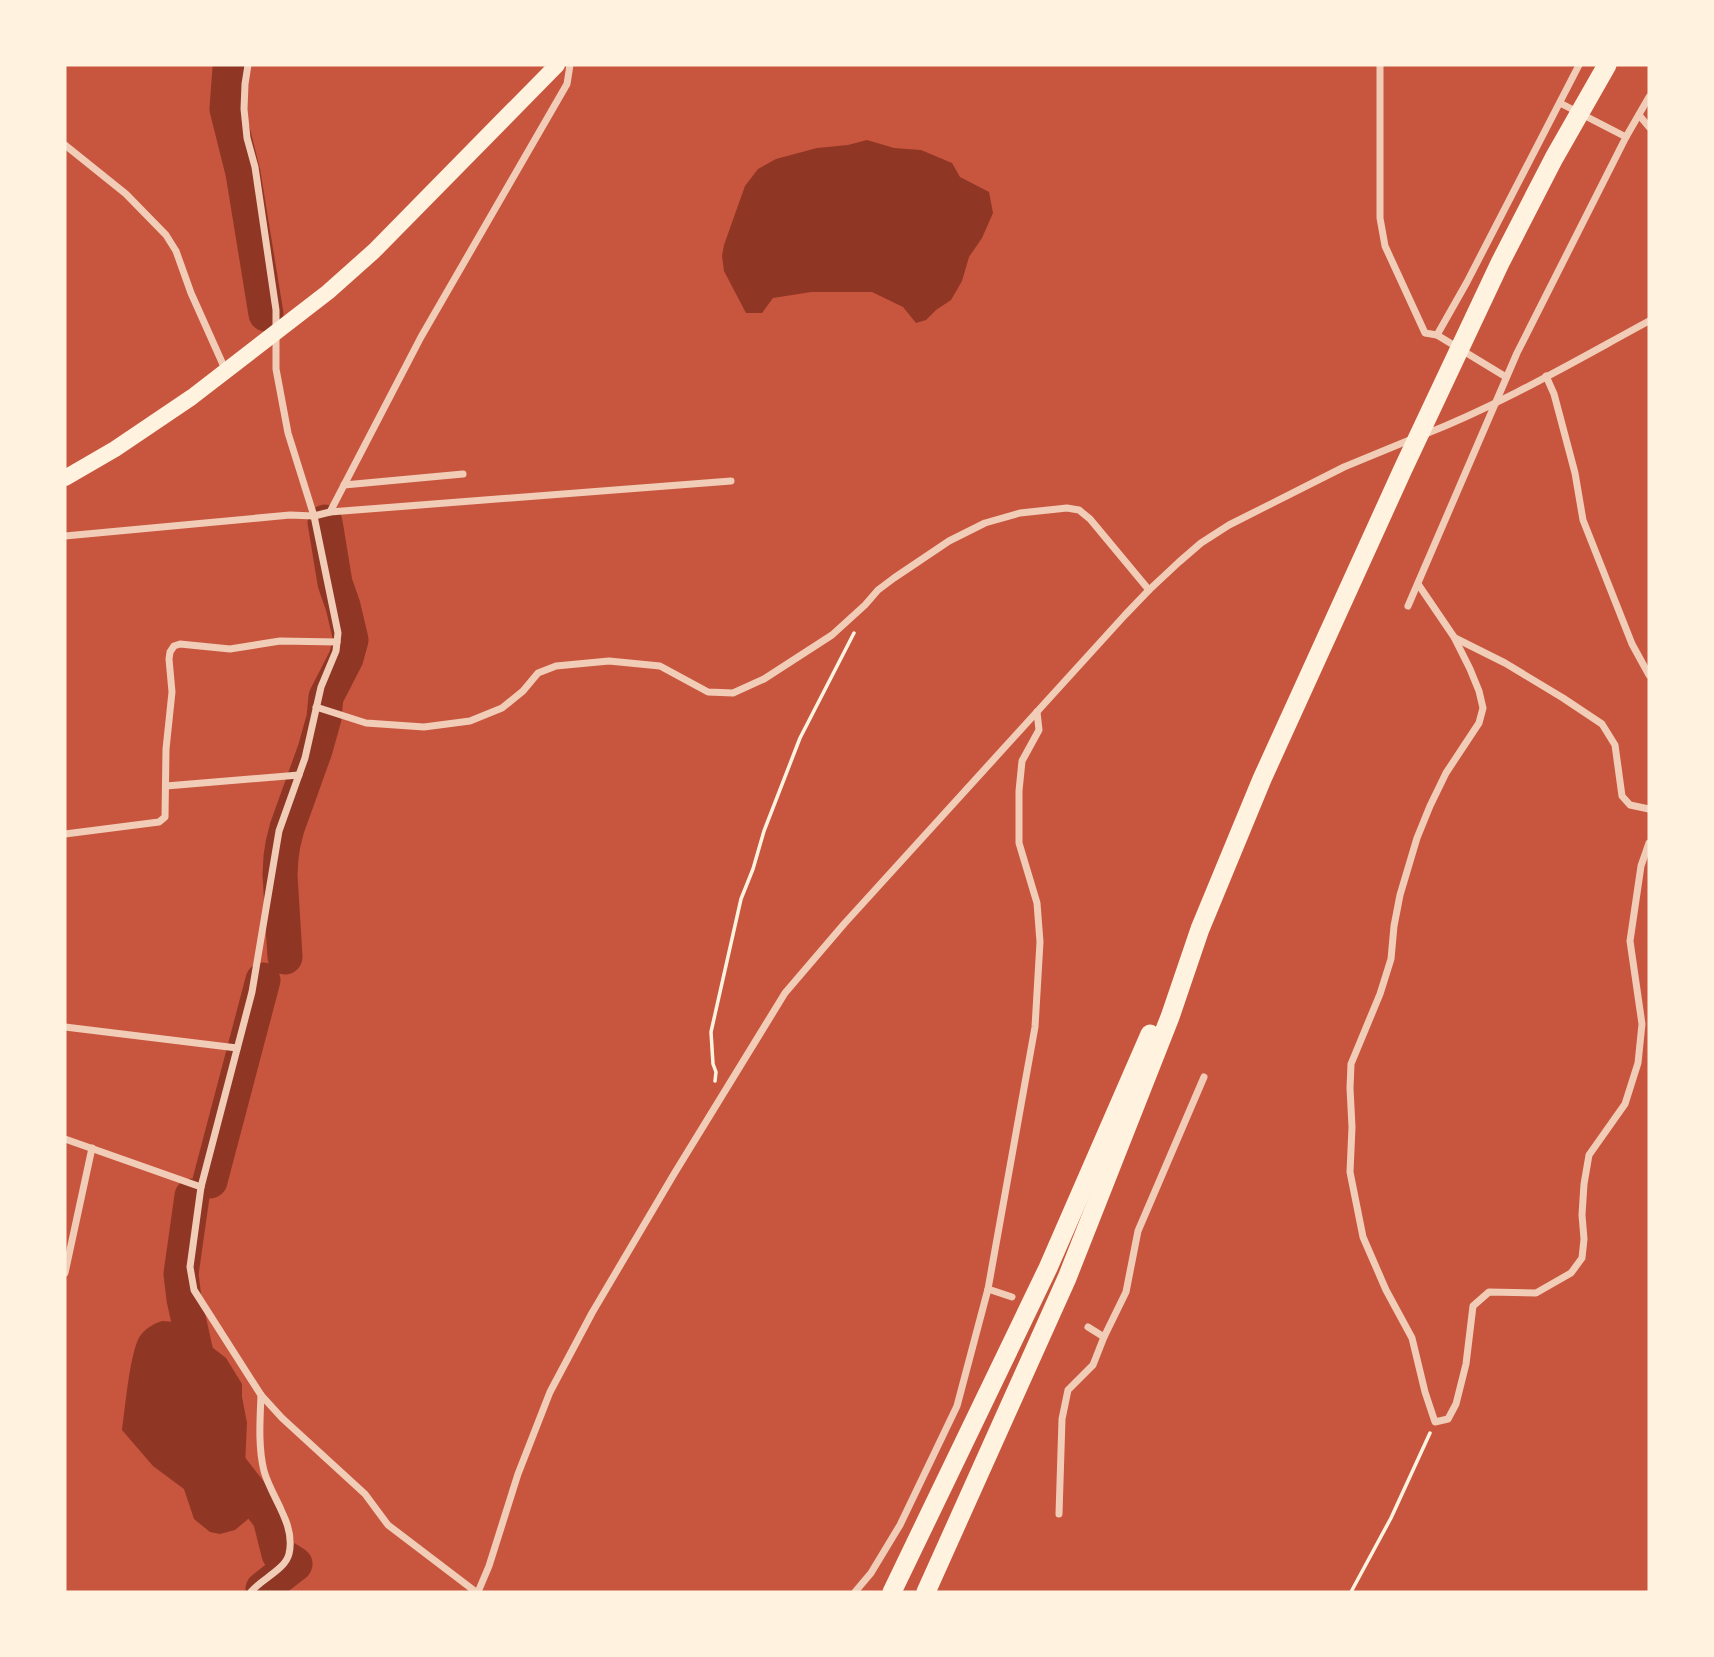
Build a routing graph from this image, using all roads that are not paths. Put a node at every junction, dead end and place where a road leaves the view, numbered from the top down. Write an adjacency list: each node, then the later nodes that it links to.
1 (248, 65): 14 (street)
2 (557, 65): 14 (main road)
3 (570, 65): 23 (street)
4 (1380, 65): 15 (street)
5 (1579, 65): 8 (street)
6 (1607, 65): 40 (highway)
7 (1649, 97): 9 (street)
8 (1560, 103): 11 (street); 15 (street)
9 (1639, 115): 10 (street); 11 (street)
10 (1649, 127)
11 (1626, 137): 18 (street)
12 (65, 145): 16 (street)
13 (1649, 321): 17 (street)
14 (275, 334): 16 (main road); 25 (street)
15 (1437, 335): 18 (street)
16 (226, 371): 21 (main road)
17 (1546, 376): 19 (street); 32 (street)
18 (1506, 377): 19 (street)
19 (1496, 403): 27 (street); 28 (street)
20 (463, 474): 23 (street)
21 (65, 478)
22 (731, 481): 24 (street)
23 (344, 485): 24 (street)
24 (330, 512): 25 (street)
25 (314, 516): 26 (street); 31 (street)
26 (65, 536)
27 (1418, 584): 29 (street); 30 (street)
28 (1149, 590): 33 (street); 34 (street)
29 (1408, 606)
30 (1454, 637): 37 (street); 39 (street)
31 (337, 642): 33 (street); 36 (street)
32 (1649, 675)
33 (316, 707): 35 (street)
34 (1037, 712): 48 (street); 55 (street)
35 (299, 775): 36 (street); 42 (street)
36 (166, 786): 38 (street)
37 (1649, 809)
38 (65, 834)
39 (1649, 843)
40 (1200, 929): 57 (highway); 58 (highway)
41 (65, 1027): 42 (street)
42 (237, 1048): 46 (street)
43 (1205, 1077): 51 (street)
44 (65, 1139): 45 (street)
45 (92, 1148): 46 (street); 47 (street)
46 (201, 1187): 52 (street)
47 (65, 1273)
48 (988, 1289): 49 (street); 56 (street)
49 (1012, 1297)
50 (1088, 1327): 51 (street)
51 (1104, 1337): 53 (street)
52 (261, 1395): 54 (street); 55 (street)
53 (1059, 1514)
54 (251, 1592)
55 (477, 1592)
56 (855, 1592)
57 (892, 1592)
58 (926, 1592)

